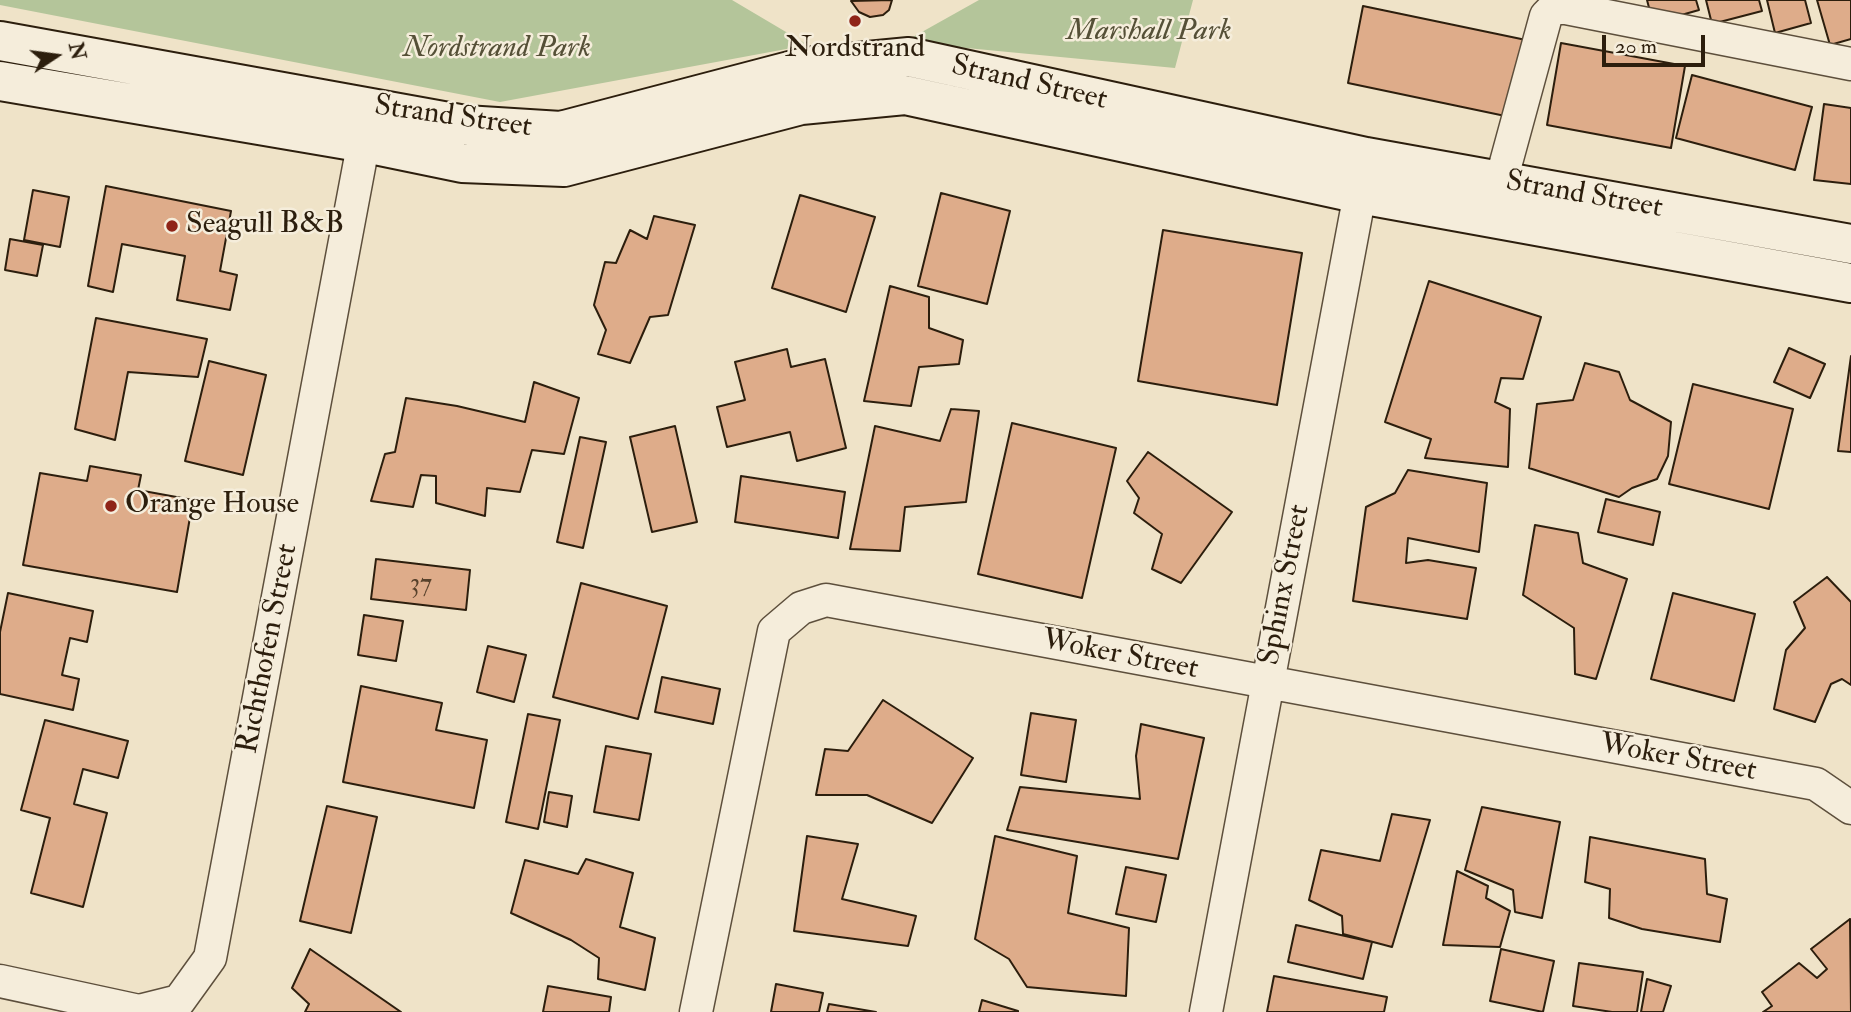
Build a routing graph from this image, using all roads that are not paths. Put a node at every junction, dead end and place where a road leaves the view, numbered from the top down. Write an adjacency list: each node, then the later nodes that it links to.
1 (0, 41): 4 (street, Strand Street)
2 (1851, 64): 6 (street)
3 (0, 81): 4 (street, Strand Street)
4 (367, 125): 5 (street, Strand Street); 11 (street, Richthofen Street)
5 (1363, 175): 6 (street, Strand Street); 8 (street, Strand Street); 9 (street, Sphinx Street)
6 (1500, 181): 7 (street, Strand Street)
7 (1851, 244)
8 (1851, 283)
9 (1268, 684): 10 (street, Woker Street); 12 (street, Woker Street); 13 (street, Sphinx Street)
10 (1851, 808)
11 (0, 981)
12 (696, 1012)
13 (1206, 1012)

